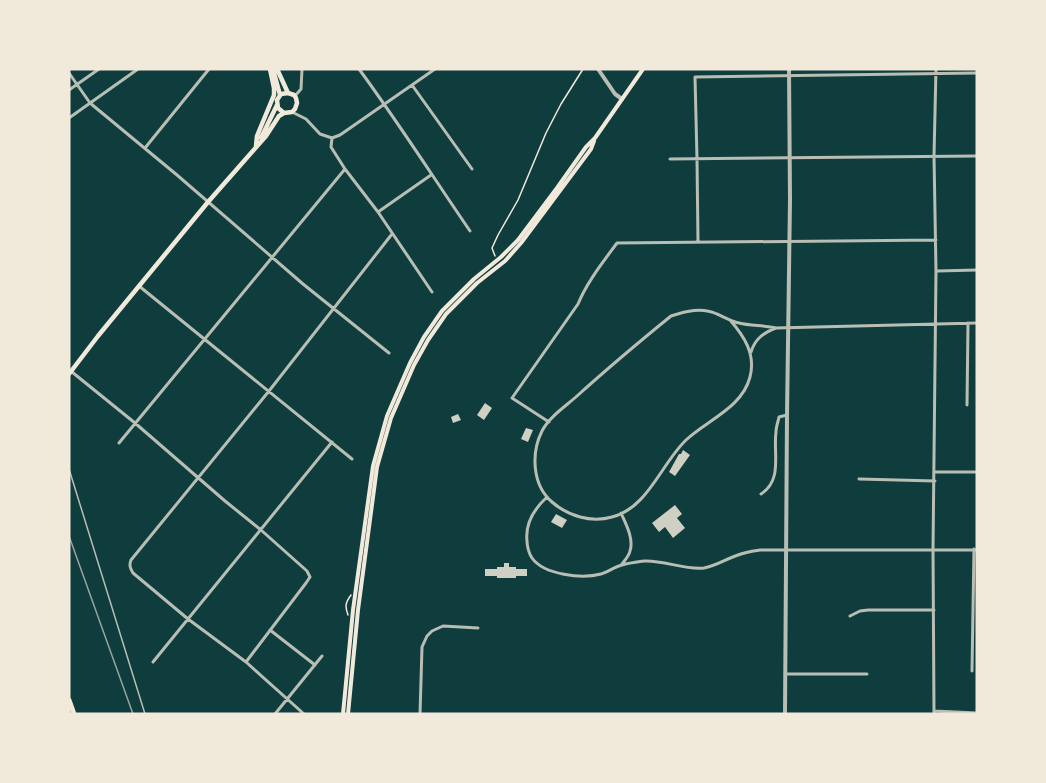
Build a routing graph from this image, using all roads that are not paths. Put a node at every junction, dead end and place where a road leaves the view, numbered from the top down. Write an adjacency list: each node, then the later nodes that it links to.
1 (99, 69): 16 (street)
2 (138, 69): 23 (street)
3 (209, 69): 31 (street)
4 (274, 69): 19 (main road); 20 (main road); 30 (main road)
5 (302, 69): 21 (street)
6 (359, 69): 24 (street)
7 (435, 69): 17 (street)
8 (598, 69): 22 (street)
9 (643, 69): 22 (main road)
10 (789, 69): 15 (street)
11 (936, 69): 14 (street)
12 (69, 73): 16 (street)
13 (977, 73): 14 (street)
14 (936, 74): 15 (street); 32 (street)
15 (789, 76): 34 (street); 36 (street)
16 (77, 85): 18 (street); 23 (street)
17 (412, 85): 24 (street); 38 (street)
18 (69, 90)
19 (288, 93): 20 (main road); 21 (main road)
20 (280, 95): 25 (main road)
21 (295, 96): 26 (main road)
22 (622, 99): 44 (main road)
23 (90, 103): 28 (street); 31 (street)
24 (385, 104): 29 (street); 39 (street)
25 (277, 105): 27 (main road); 30 (main road)
26 (292, 112): 27 (main road); 29 (street)
27 (284, 113): 30 (main road)
28 (69, 118)
29 (332, 138): 37 (street)
30 (256, 146): 40 (main road)
31 (146, 148): 40 (street)
32 (934, 156): 33 (street); 34 (street); 45 (street)
33 (977, 156)
34 (789, 157): 36 (street); 47 (street)
35 (670, 159): 36 (street)
36 (697, 159): 46 (street)
37 (345, 169): 41 (street); 48 (street)
38 (472, 169)
39 (431, 175): 41 (street); 42 (street)
40 (208, 202): 48 (street); 51 (main road)
41 (378, 212): 43 (street)
42 (470, 231)
43 (392, 234): 52 (street); 53 (street)
44 (523, 237): 106 (main road); 107 (main road)
45 (936, 240): 47 (street); 50 (street)
46 (698, 242): 47 (street); 67 (street)
47 (789, 243): 59 (street)
48 (272, 258): 53 (street); 60 (street)
49 (977, 270): 50 (street)
50 (936, 271): 57 (street)
51 (139, 286): 60 (street); 63 (main road)
52 (432, 292)
53 (334, 308): 62 (street); 64 (street)
54 (730, 320): 58 (street); 61 (street); 67 (street)
55 (968, 323): 56 (street); 57 (street); 65 (street)
56 (977, 323)
57 (935, 325): 59 (street); 73 (street)
58 (776, 328): 59 (street); 61 (street)
59 (788, 328): 66 (street)
60 (204, 339): 64 (street); 68 (street)
61 (751, 352): 80 (street)
62 (389, 353)
63 (70, 373): 68 (street)
64 (269, 391): 69 (street); 75 (street)
65 (967, 405)
66 (787, 415): 78 (street); 83 (street)
67 (549, 422): 79 (street)
68 (135, 423): 70 (street); 75 (street)
69 (332, 442): 71 (street); 81 (street)
70 (119, 443)
71 (352, 459)
72 (69, 469): 103 (lane)
73 (935, 472): 74 (street); 77 (street)
74 (977, 472)
75 (198, 478): 81 (street); 88 (street)
76 (858, 479): 77 (street)
77 (934, 481): 84 (street)
78 (762, 494)
79 (547, 497): 80 (street); 85 (street)
80 (621, 513): 85 (street)
81 (261, 530): 88 (street); 90 (street)
82 (975, 549): 84 (street); 95 (street)
83 (787, 550): 84 (street); 85 (street); 96 (street)
84 (933, 550): 86 (street)
85 (622, 565)
86 (934, 610): 87 (street); 100 (street)
87 (850, 616)
88 (188, 619): 92 (street); 93 (street)
89 (478, 628): 108 (street)
90 (270, 630): 93 (street); 94 (street)
91 (322, 656): 94 (street)
92 (153, 662)
93 (246, 662): 98 (street)
94 (315, 665): 98 (street)
95 (972, 671)
96 (786, 674): 97 (street); 109 (street)
97 (867, 674)
98 (288, 698): 104 (street); 105 (street)
99 (69, 700): 102 (highway)
100 (934, 713): 101 (street)
101 (977, 713)
102 (74, 714)
103 (145, 714)
104 (275, 714)
105 (304, 714)
106 (342, 714)
107 (348, 714)
108 (420, 714)
109 (785, 714)

